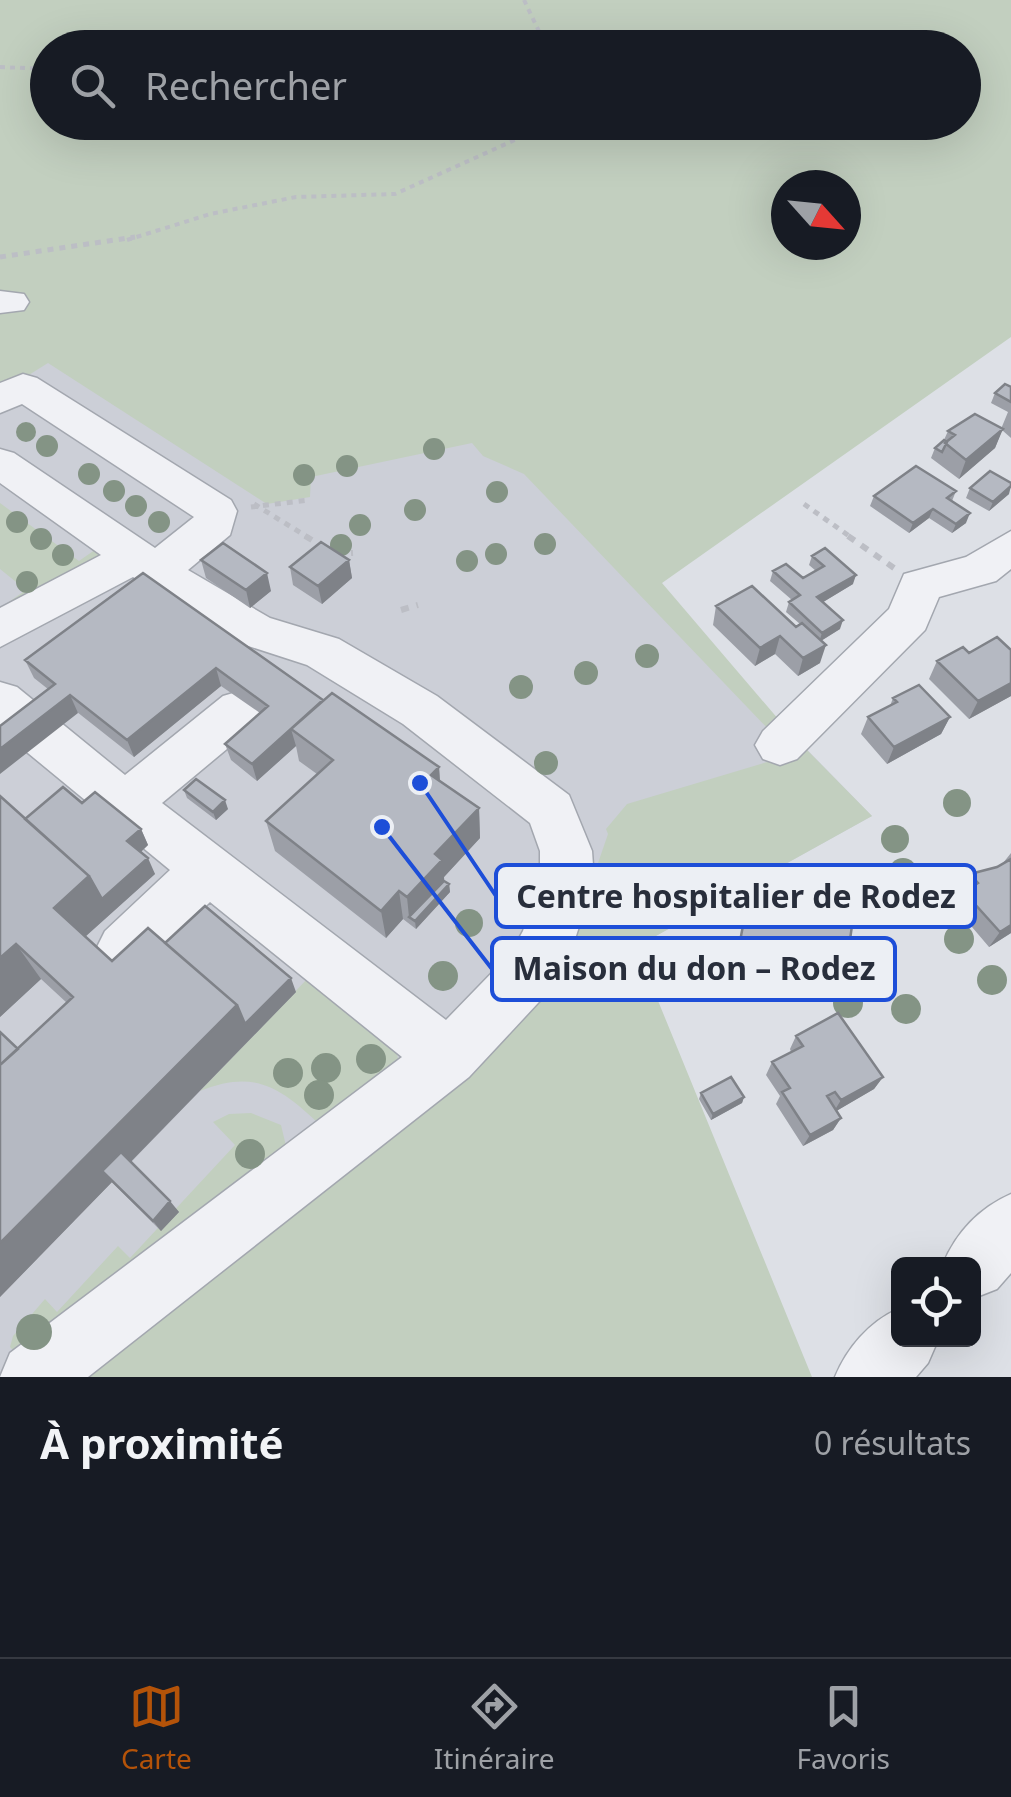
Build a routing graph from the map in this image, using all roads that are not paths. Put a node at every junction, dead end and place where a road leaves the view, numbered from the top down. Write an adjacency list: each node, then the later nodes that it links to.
1 (0, 400): 4 (street)
2 (0, 463): 4 (street)
3 (1011, 547): 8 (street)
4 (146, 564): 5 (street); 12 (street)
5 (0, 629)
6 (0, 701): 9 (street)
7 (240, 710): 9 (street)
8 (780, 746)
9 (124, 804): 10 (street)
10 (208, 869): 11 (street); 12 (street)
11 (124, 948)
12 (448, 1056): 16 (street)
13 (1011, 1226): 14 (street)
14 (981, 1258)
15 (898, 1347): 17 (street)
16 (34, 1377)
17 (869, 1377)

